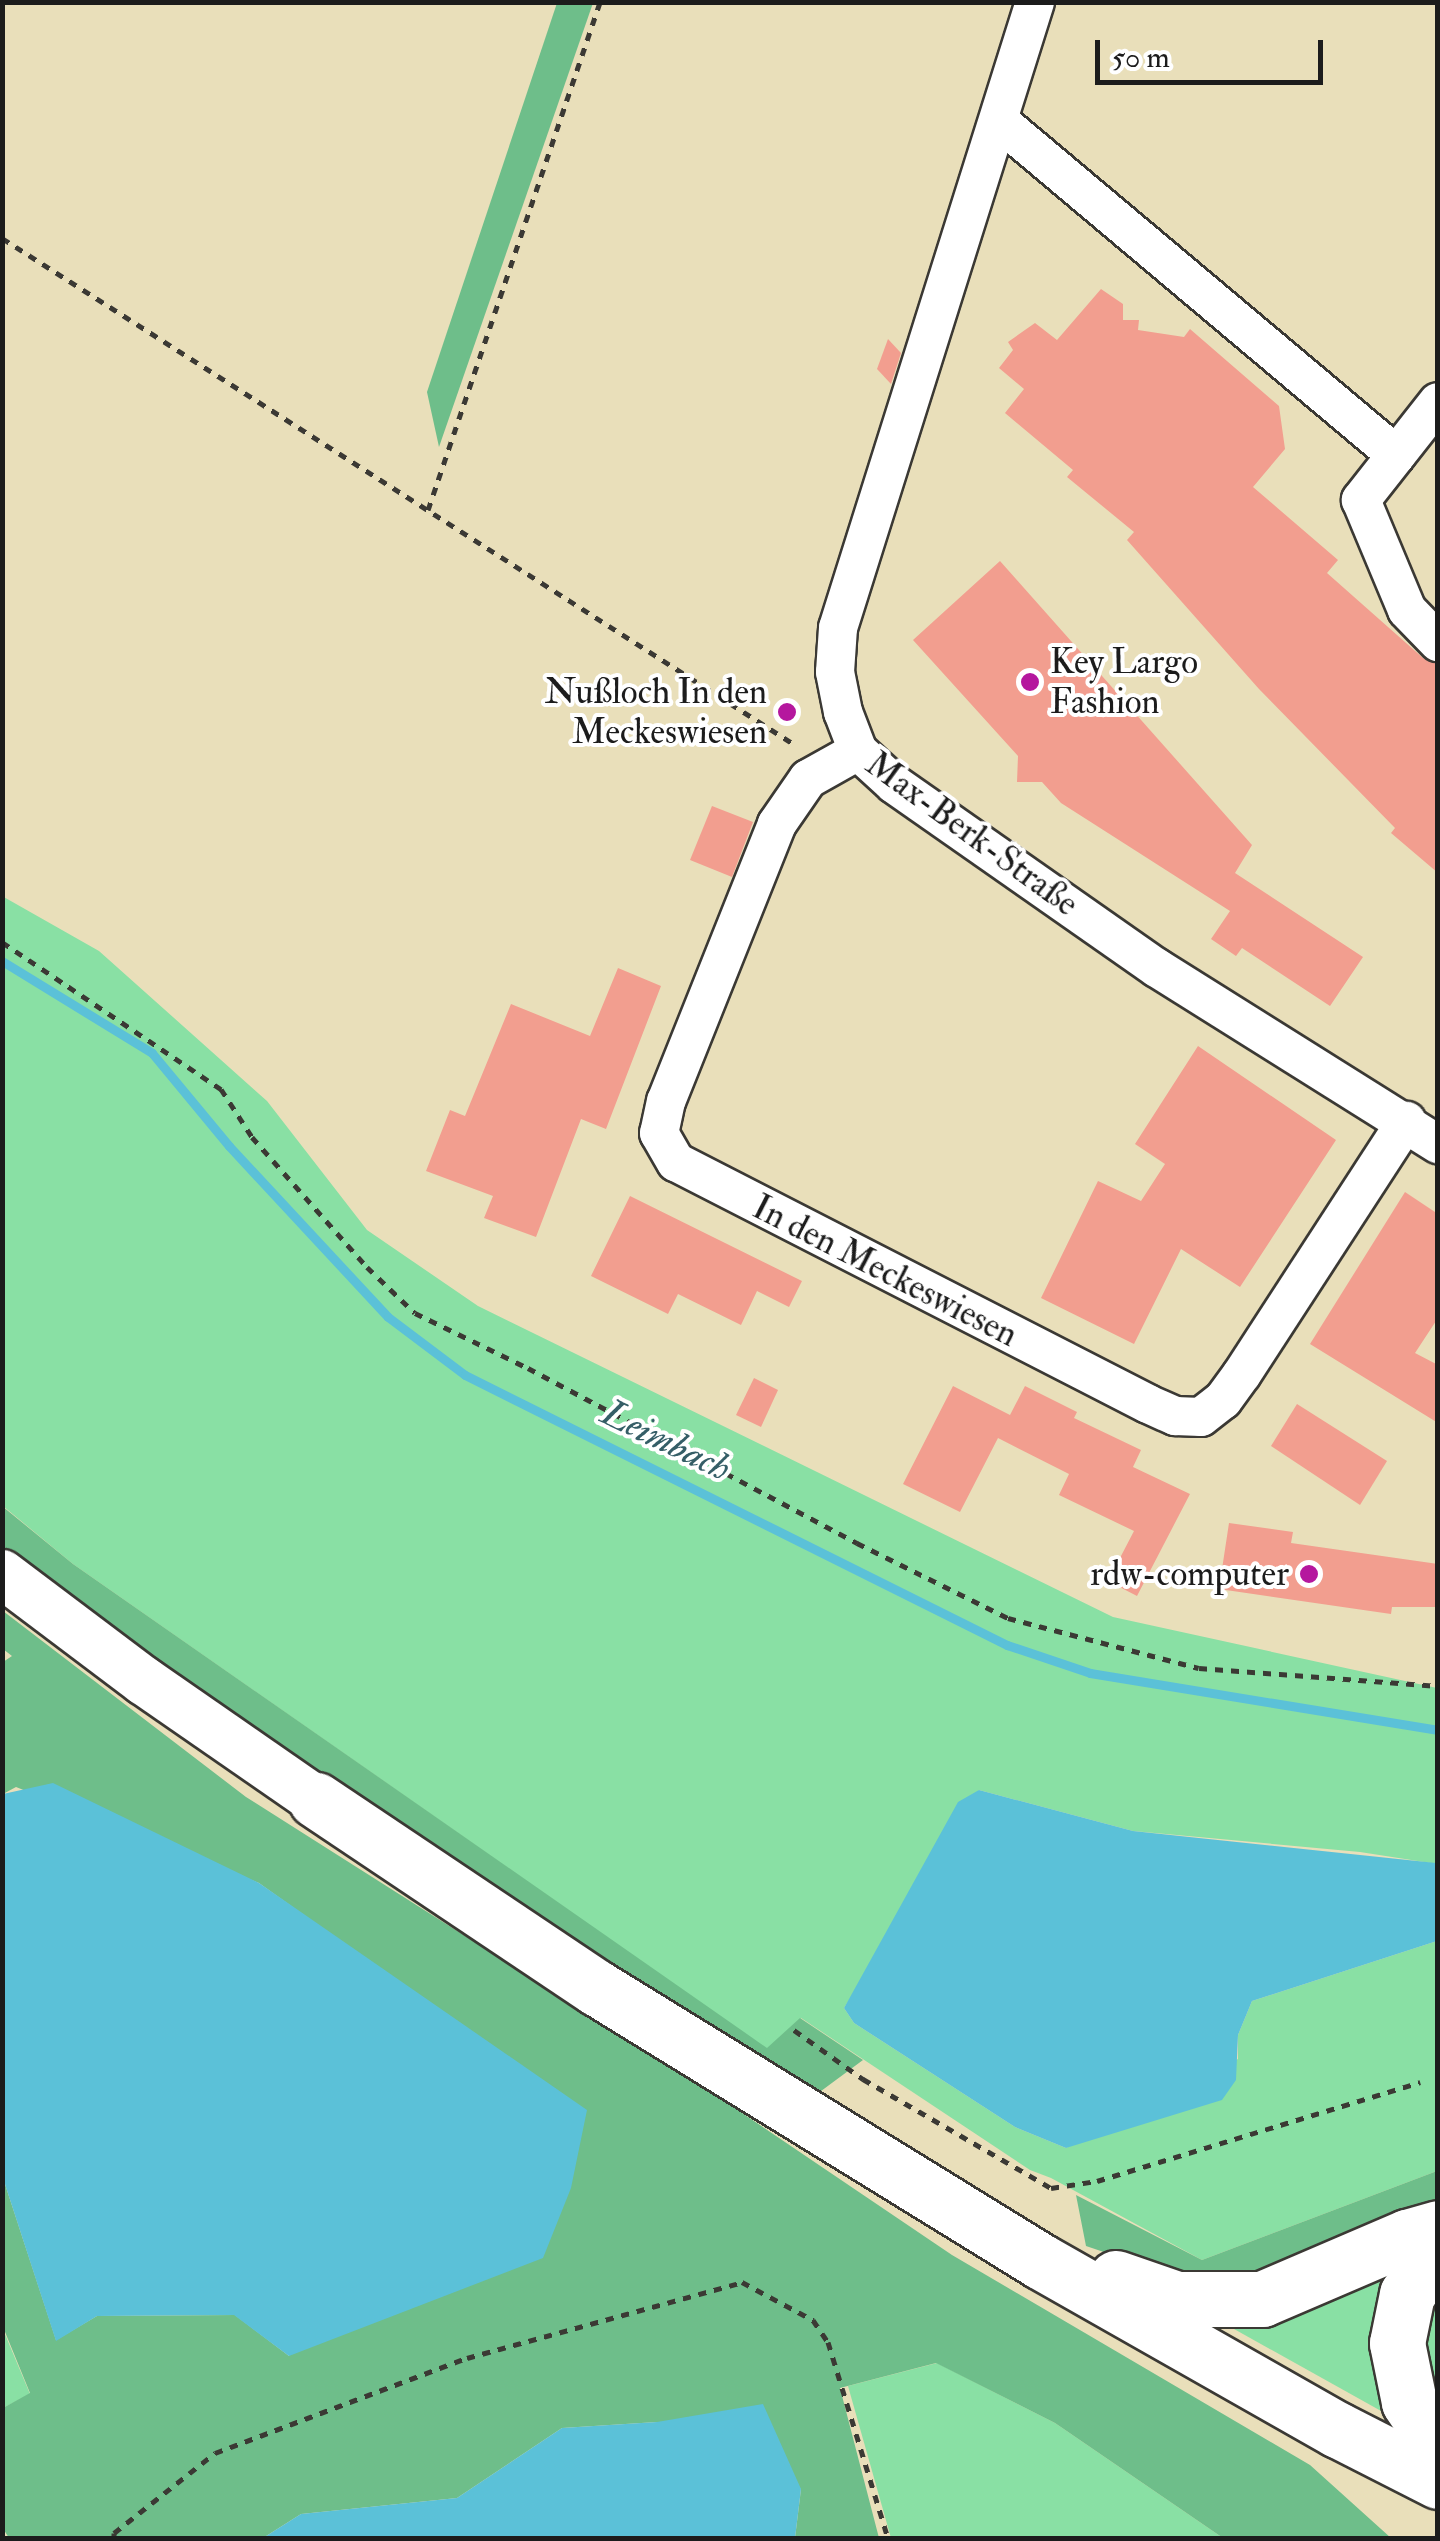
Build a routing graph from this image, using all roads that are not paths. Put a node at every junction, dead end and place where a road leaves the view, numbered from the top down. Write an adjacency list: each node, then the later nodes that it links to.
1 (1035, 2): 2 (street, Max-Berk-Straße)
2 (999, 122): 4 (street); 6 (street, Max-Berk-Straße)
3 (1438, 402): 4 (street)
4 (1416, 447): 5 (street)
5 (1438, 642)
6 (843, 758): 7 (street, Max-Berk-Straße); 7 (street, In den Meckeswiesen)
7 (1406, 1122): 8 (street, Max-Berk-Straße)
8 (1438, 1144)
9 (2, 1574): 10 (main road)
10 (316, 1800): 13 (highway)
11 (1438, 2228): 13 (highway)
12 (1438, 2254): 15 (highway)
13 (1040, 2261): 14 (highway)
14 (1338, 2430): 16 (highway); 17 (highway)
15 (1438, 2445)
16 (1438, 2481)
17 (1438, 2518)

